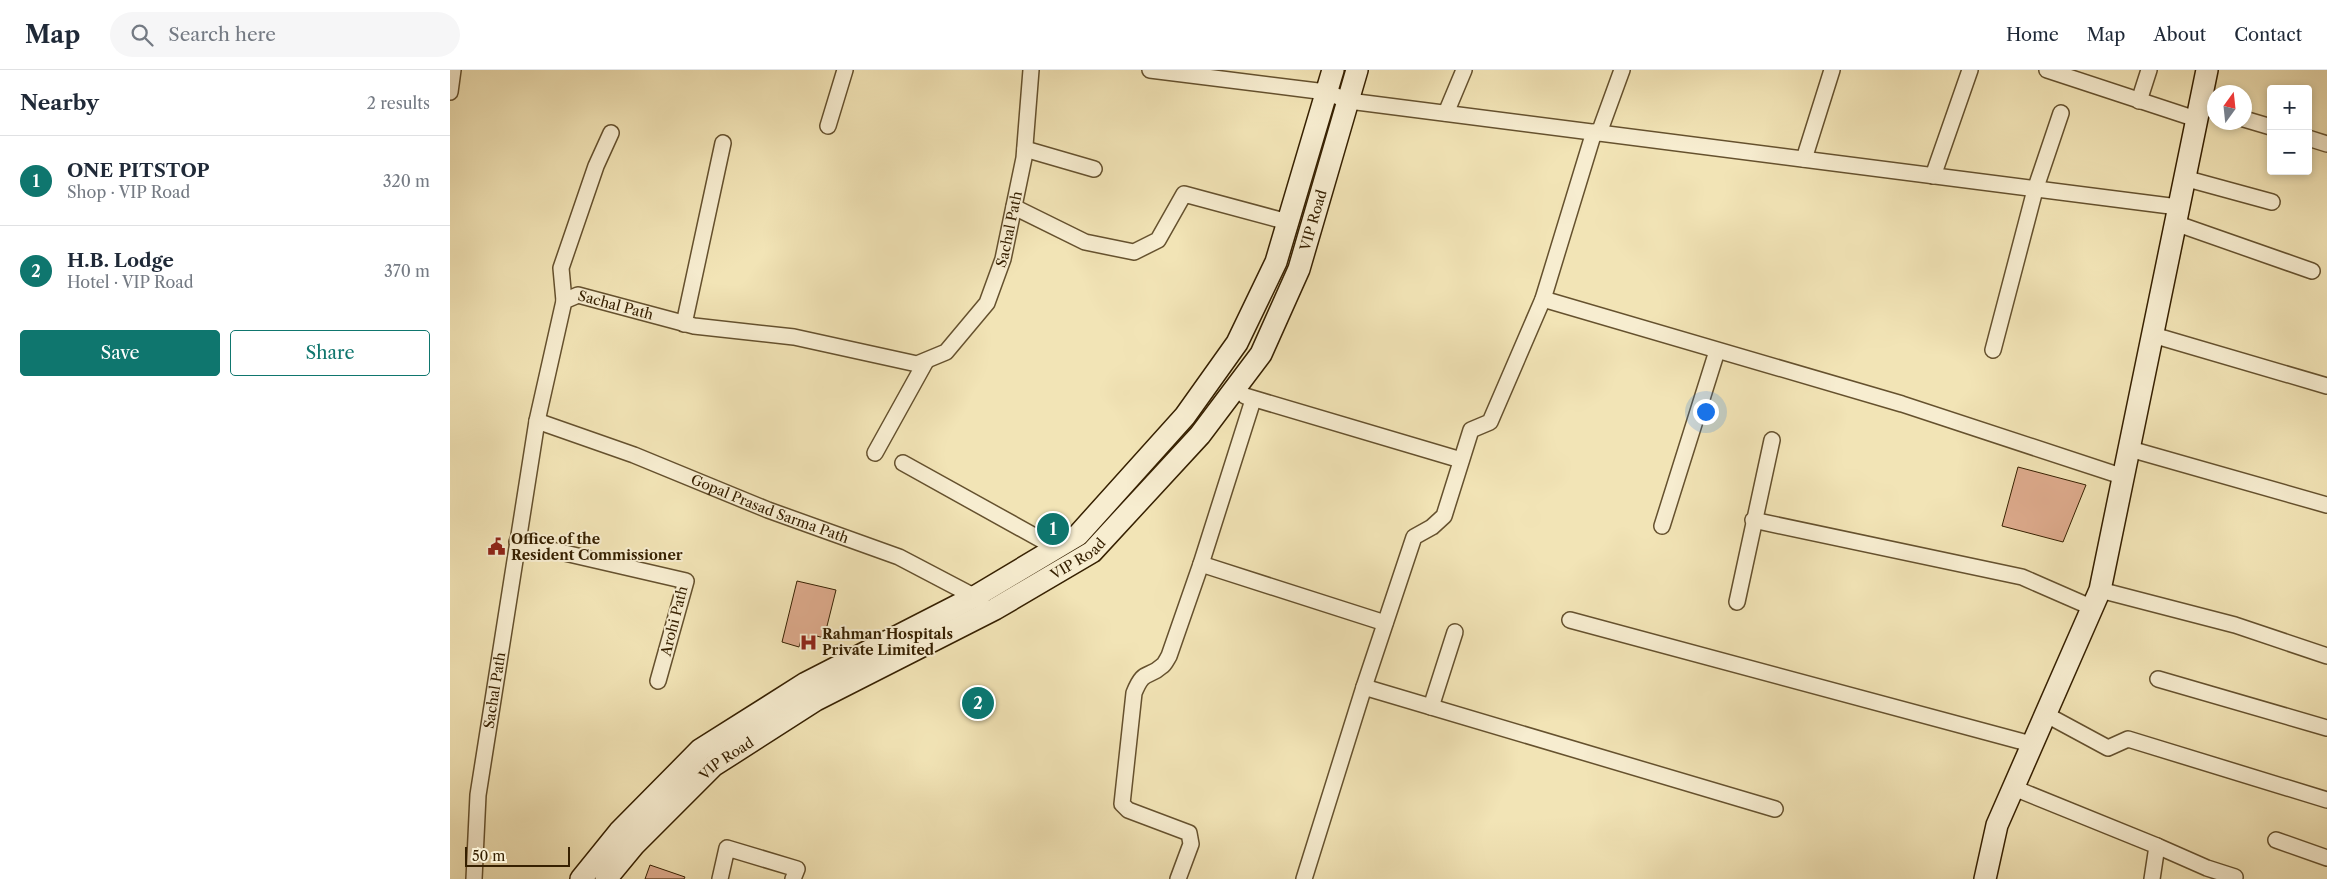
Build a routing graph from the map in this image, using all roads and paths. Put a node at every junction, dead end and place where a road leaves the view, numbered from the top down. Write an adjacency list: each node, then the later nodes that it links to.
1 (454, 70): 16 (street)
2 (845, 70): 24 (street)
3 (1030, 70): 31 (street, Sachal Path)
4 (1150, 70): 14 (street)
5 (1333, 70): 17 (main road, VIP Road)
6 (1357, 70): 18 (main road, VIP Road)
7 (1464, 70): 20 (street)
8 (1622, 70): 26 (street)
9 (1832, 70): 32 (street)
10 (1970, 70): 34 (street)
11 (2047, 70): 15 (street)
12 (2149, 70): 19 (street)
13 (2207, 70): 21 (main road)
14 (1190, 72): 17 (street)
15 (2086, 77): 19 (street)
16 (450, 92)
17 (1326, 92): 18 (street); 40 (main road, VIP Road)
18 (1349, 101): 20 (street); 50 (main road, VIP Road)
19 (2139, 101): 21 (street)
20 (1446, 112): 26 (street)
21 (2203, 112): 35 (main road)
22 (2061, 113): 36 (street)
23 (2252, 121): 25 (street)
24 (828, 126)
25 (2267, 126)
26 (1597, 132): 32 (street); 42 (street)
27 (612, 133): 43 (street)
28 (2312, 139): 30 (street)
29 (723, 143): 44 (street)
30 (2327, 144)
31 (1025, 149): 33 (street); 38 (street, Sachal Path)
32 (1804, 159): 34 (street)
33 (1094, 169)
34 (1933, 176): 36 (street)
35 (2184, 178): 37 (street); 39 (main road)
36 (2035, 190): 39 (street); 46 (street)
37 (2272, 202)
38 (1014, 207): 40 (street); 48 (street, Sachal Path)
39 (2176, 215): 41 (street); 45 (main road)
40 (1288, 222): 63 (main road, VIP Road)
41 (2312, 271)
42 (1543, 299): 47 (street); 56 (street)
43 (564, 301): 44 (street, Sachal Path); 52 (street, Sachal Path)
44 (684, 324): 48 (street, Sachal Path)
45 (2153, 335): 49 (street); 54 (main road)
46 (1993, 350)
47 (1717, 351): 58 (street); 61 (street)
48 (926, 360): 55 (street)
49 (2327, 386)
50 (1233, 390): 51 (street); 68 (main road, VIP Road)
51 (1253, 400): 56 (street); 64 (street)
52 (537, 421): 62 (street, Sachal Path); 65 (street, Gopal Prasad Sarma Path)
53 (1772, 440): 60 (street)
54 (2130, 449): 58 (main road); 59 (street)
55 (875, 452)
56 (1461, 460): 70 (street)
57 (903, 463): 63 (street)
58 (2124, 477): 66 (main road)
59 (2327, 505)
60 (1753, 520): 66 (street); 67 (street)
61 (1662, 526)
62 (517, 542): 74 (street, Arohi Path); 87 (street, Sachal Path)
63 (1056, 548): 65 (main road, VIP Road)
64 (1201, 564): 70 (street); 92 (street)
65 (976, 596): 68 (street, Gopal Prasad Sarma Path); 88 (main road, VIP Road)
66 (2096, 599): 72 (street); 77 (main road)
67 (1737, 602)
68 (995, 609): 89 (main road, VIP Road)
69 (1570, 620): 79 (street)
70 (1386, 623): 75 (street)
71 (1455, 632): 76 (street)
72 (2327, 656)
73 (2158, 679): 78 (street)
74 (658, 681)
75 (1364, 687): 76 (street); 93 (street)
76 (1431, 707): 82 (street)
77 (2045, 714): 79 (main road); 81 (street)
78 (2327, 728)
79 (2031, 744): 80 (main road)
80 (2014, 788): 84 (street); 94 (main road)
81 (2327, 800)
82 (1775, 809)
83 (2276, 840): 85 (street)
84 (2157, 846): 86 (street); 95 (street)
85 (2327, 858)
86 (2235, 877)
87 (474, 879)
88 (581, 879)
89 (606, 879)
90 (720, 879): 91 (street)
91 (793, 879)
92 (1178, 879)
93 (1304, 879)
94 (1985, 879)
95 (2152, 879)

